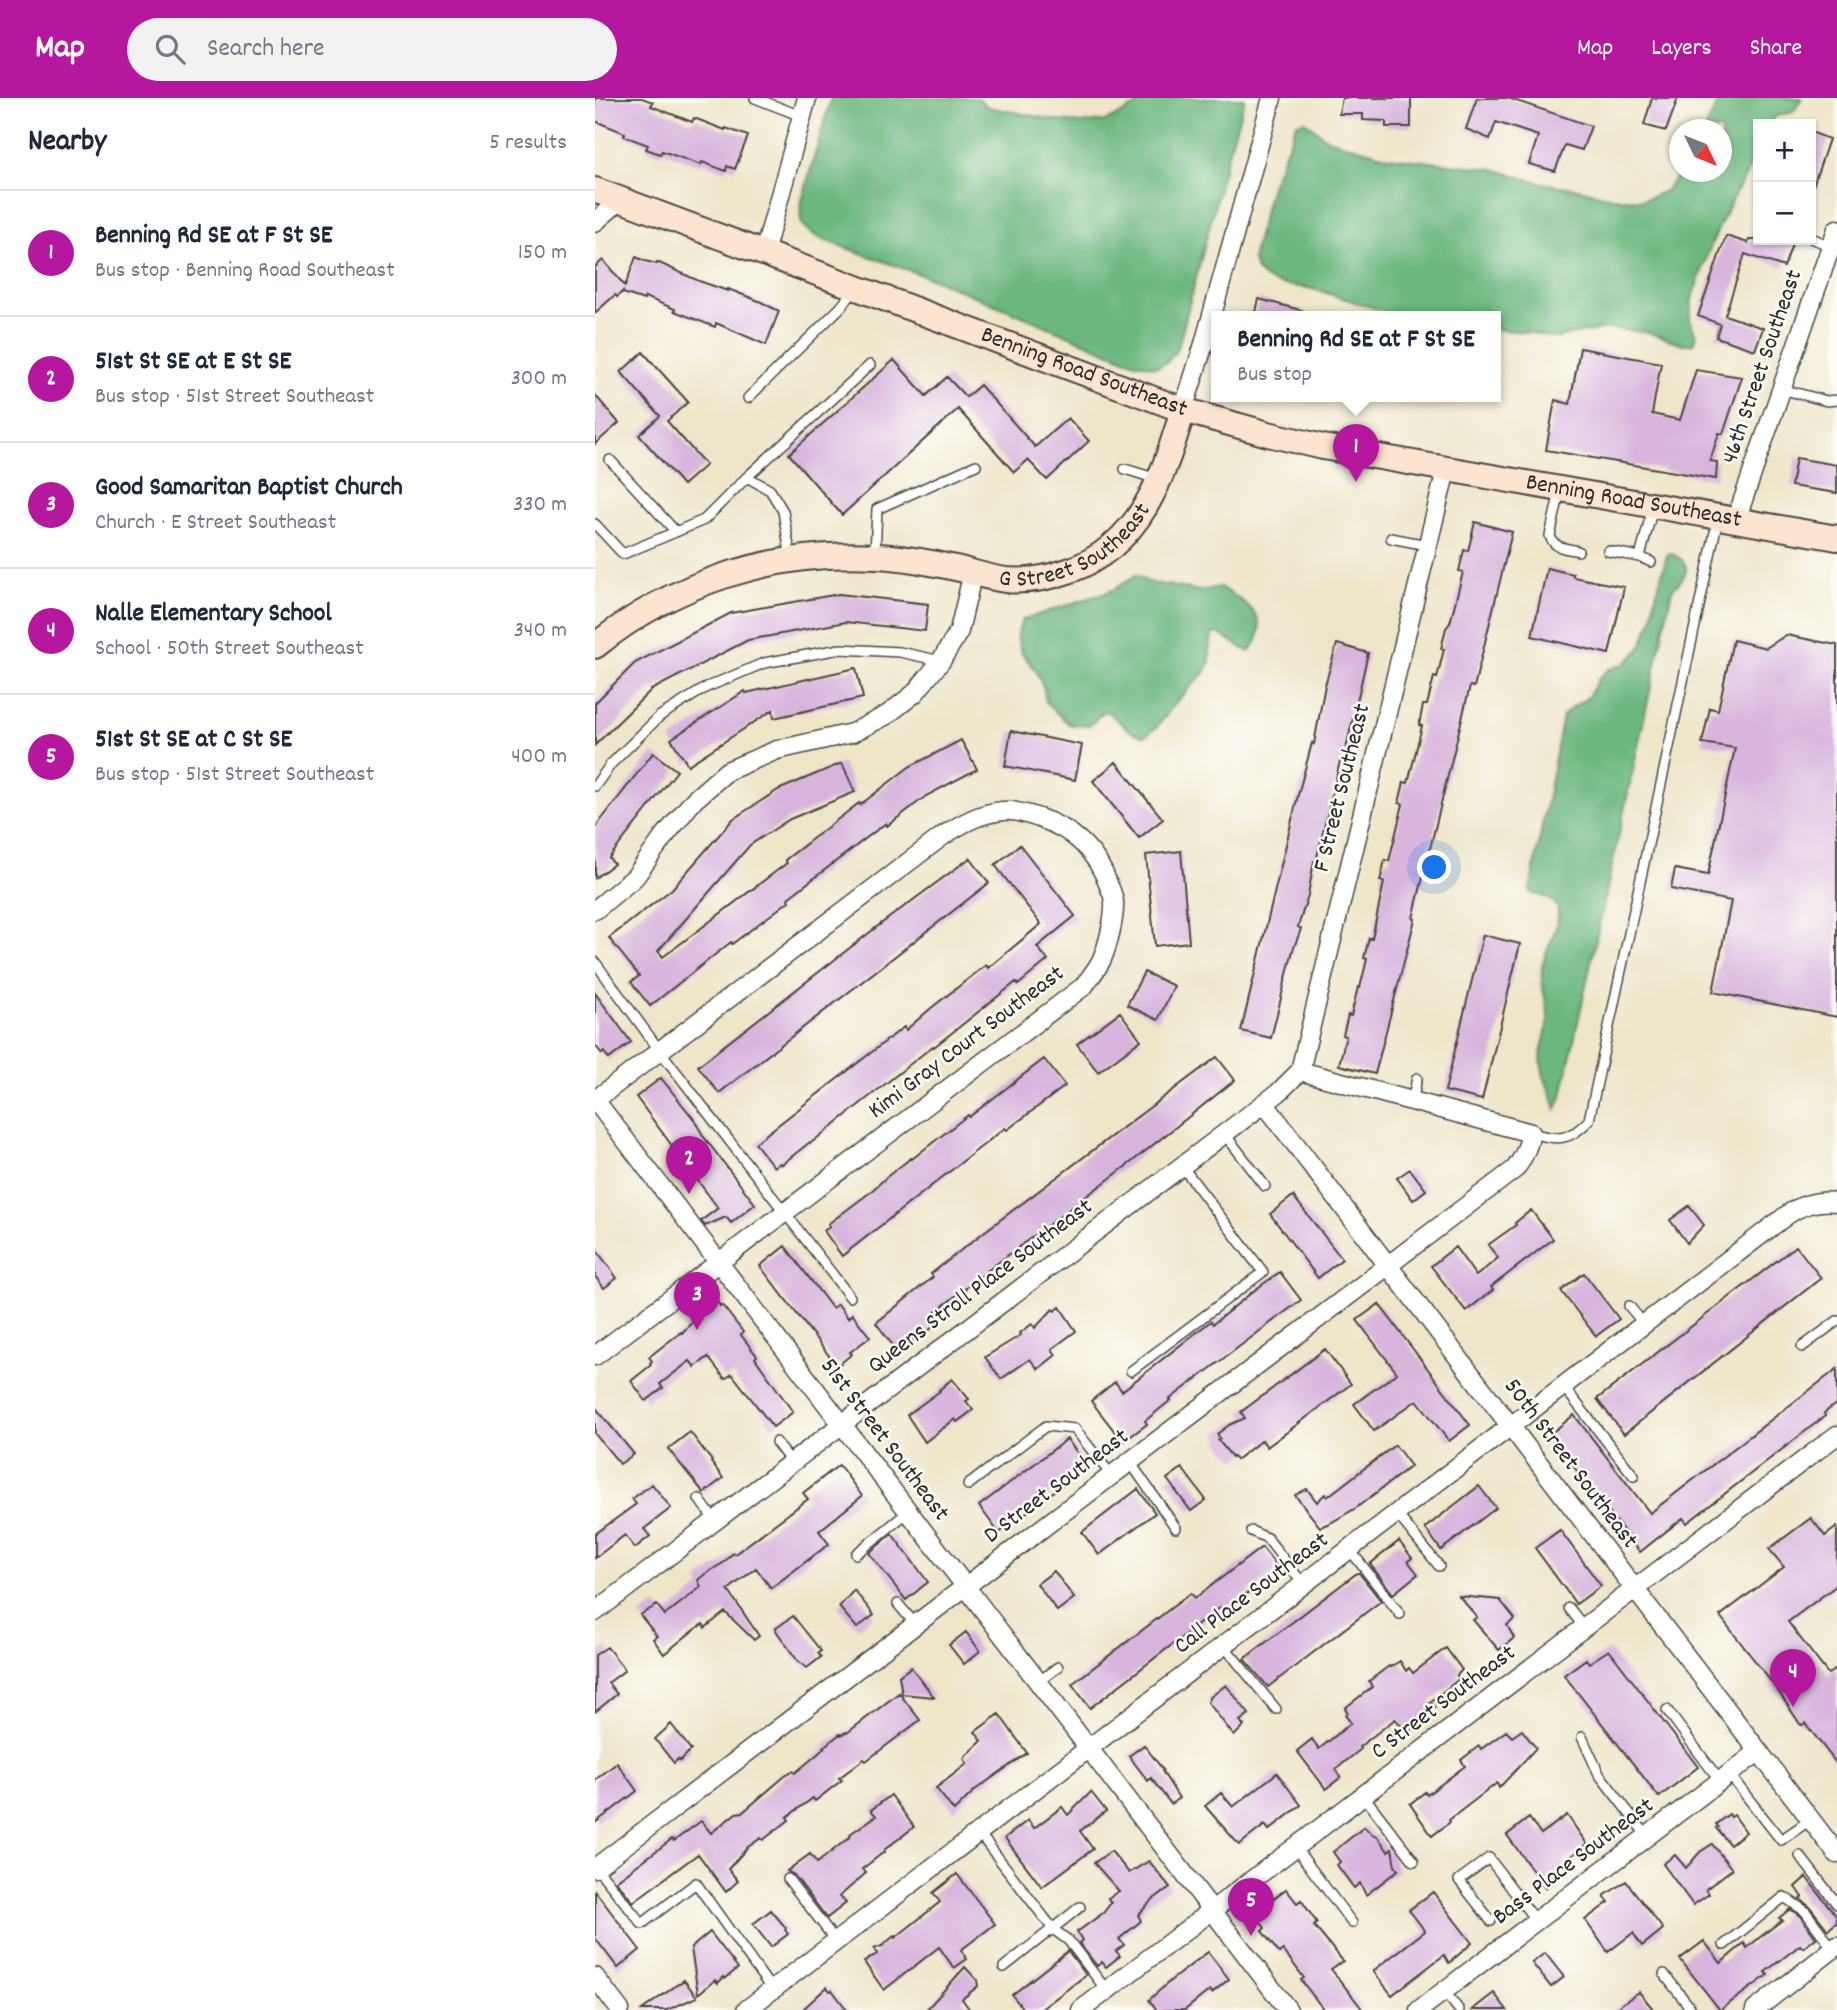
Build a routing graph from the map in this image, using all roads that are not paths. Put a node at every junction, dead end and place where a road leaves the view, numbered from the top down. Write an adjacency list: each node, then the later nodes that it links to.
1 (755, 98): 4 (lane)
2 (807, 98): 4 (street)
3 (1272, 98): 12 (street, G Street Southeast)
4 (801, 116): 10 (street)
5 (595, 190): 6 (main road, Benning Road Southeast)
6 (620, 200): 7 (street); 10 (main road, Benning Road Southeast)
7 (595, 222)
8 (1816, 238): 9 (lane)
9 (1834, 238): 15 (street, 46th Street Southeast)
10 (764, 253): 11 (main road, Benning Road Southeast)
11 (856, 288): 16 (lane); 18 (main road, Benning Road Southeast)
12 (1213, 311)
13 (1211, 319): 18 (street, G Street Southeast)
14 (870, 365): 23 (lane)
15 (1781, 389): 17 (lane); 27 (street, 46th Street Southeast)
16 (748, 398)
17 (1837, 400)
18 (1183, 410): 22 (main road, Benning Road Southeast); 24 (main road, G Street Southeast)
19 (610, 460): 29 (lane)
20 (976, 465): 35 (lane)
21 (1125, 469): 24 (lane)
22 (1446, 470): 25 (main road, Benning Road Southeast); 32 (street, F Street Southeast)
23 (747, 477): 29 (lane); 37 (lane)
24 (1159, 479): 39 (main road, G Street Southeast)
25 (1561, 489): 26 (main road, Benning Road Southeast); 33 (lane)
26 (1653, 506): 27 (main road, Benning Road Southeast); 36 (lane)
27 (1727, 518): 31 (main road, Benning Road Southeast); 52 (lane)
28 (595, 524): 29 (lane)
29 (676, 532)
30 (1391, 538): 32 (lane)
31 (1837, 538)
32 (1427, 545): 46 (street, F Street Southeast)
33 (1579, 551)
34 (1608, 551): 36 (lane)
35 (875, 556): 37 (main road, G Street Southeast); 39 (main road, G Street Southeast)
36 (1640, 557): 38 (lane)
37 (791, 559): 40 (main road, G Street Southeast)
38 (1651, 562)
39 (973, 572): 41 (street)
40 (595, 646)
41 (941, 661): 42 (lane); 43 (street)
42 (595, 786)
43 (595, 910)
44 (595, 962): 45 (lane)
45 (660, 1051): 48 (street, Kimi Gray Court Southeast); 56 (lane); 56 (street, Kimi Gray Court Southeast)
46 (1300, 1071): 49 (street); 50 (street)
47 (1417, 1078): 49 (lane)
48 (595, 1100): 57 (street, 51st Street Southeast)
49 (1412, 1102): 52 (street)
50 (1264, 1104): 51 (street, Queens Stroll Place Southeast); 58 (street, 50th Street Southeast)
51 (1224, 1133): 53 (street, Queens Stroll Place Southeast); 54 (lane)
52 (1531, 1133): 58 (street, D Street Southeast)
53 (1181, 1165): 65 (lane); 67 (street, Queens Stroll Place Southeast)
54 (1265, 1186)
55 (1837, 1202): 62 (street, Call Place Southeast)
56 (785, 1212): 57 (street, Kimi Gray Court Southeast); 59 (lane)
57 (718, 1263): 64 (street, Kimi Gray Court Southeast); 67 (street, 51st Street Southeast)
58 (1387, 1265): 68 (street, 50th Street Southeast); 72 (street, D Street Southeast)
59 (850, 1297)
60 (1629, 1306): 62 (lane)
61 (1837, 1321): 63 (lane)
62 (1644, 1324): 66 (street, Call Place Southeast)
63 (1801, 1347)
64 (595, 1356)
65 (1131, 1371)
66 (1563, 1386): 68 (street, Call Place Southeast); 74 (lane)
67 (842, 1425): 71 (street, Queens Stroll Place Southeast); 77 (street, 51st Street Southeast)
68 (1511, 1426): 78 (street, Call Place Southeast); 87 (street, 50th Street Southeast)
69 (1837, 1435): 87 (street, C Street Southeast)
70 (776, 1442): 71 (lane)
71 (792, 1462): 79 (street, Queens Stroll Place Southeast)
72 (1130, 1462): 73 (street, D Street Southeast); 80 (lane)
73 (1112, 1476): 75 (lane); 86 (street, D Street Southeast)
74 (1634, 1476)
75 (968, 1485)
76 (699, 1499): 79 (lane)
77 (908, 1512): 83 (lane); 86 (street, 51st Street Southeast)
78 (1397, 1514): 82 (street, Call Place Southeast); 84 (lane)
79 (715, 1521): 90 (street, Queens Stroll Place Southeast)
80 (1176, 1528)
81 (1251, 1531): 85 (lane)
82 (1350, 1550): 85 (street, Call Place Southeast); 91 (lane)
83 (856, 1554)
84 (1440, 1566)
85 (1304, 1586): 94 (street, Call Place Southeast)
86 (965, 1587): 92 (street, D Street Southeast); 96 (street, 51st Street Southeast)
87 (1634, 1589): 93 (street, C Street Southeast); 101 (street, 50th Street Southeast)
88 (898, 1604): 92 (lane)
89 (1569, 1608): 93 (lane)
90 (595, 1612)
91 (1400, 1614)
92 (915, 1624): 111 (street, D Street Southeast)
93 (1584, 1627): 103 (street, C Street Southeast)
94 (1224, 1646): 97 (lane); 100 (street, Call Place Southeast)
95 (1058, 1667): 96 (lane)
96 (1038, 1682): 100 (street, 51st Street Southeast)
97 (1276, 1709)
98 (1667, 1710): 102 (lane)
99 (1582, 1737): 106 (lane)
100 (1089, 1749): 105 (street, Call Place Southeast); 115 (street, 51st Street Southeast)
101 (1758, 1752): 102 (street, Bass Place Southeast); 104 (street, 50th Street Southeast)
102 (1724, 1778): 104 (lane); 106 (street, Bass Place Southeast)
103 (1363, 1796): 107 (street, C Street Southeast); 110 (lane)
104 (1810, 1820): 108 (street, 50th Street Southeast)
105 (979, 1833): 119 (lane); 120 (street, Call Place Southeast)
106 (1647, 1836): 117 (street, Bass Place Southeast)
107 (1295, 1847): 115 (street, C Street Southeast); 118 (lane)
108 (1835, 1848)
109 (1800, 1856): 113 (lane)
110 (1414, 1861)
111 (596, 1867): 126 (lane)
112 (788, 1879): 120 (lane)
113 (1837, 1904)
114 (1080, 1907): 119 (lane)
115 (1213, 1911): 127 (street, C Street Southeast); 132 (street, 51st Street Southeast)
116 (1491, 1920): 117 (lane)
117 (1536, 1921): 128 (street, Bass Place Southeast)
118 (1352, 1923)
119 (1053, 1929): 123 (lane); 127 (lane)
120 (836, 1941): 126 (street, Call Place Southeast)
121 (1724, 1945): 122 (lane)
122 (1835, 1947): 136 (street)
123 (1004, 1967)
124 (1664, 1974): 135 (lane)
125 (595, 1977): 130 (street)
126 (772, 1990): 129 (street, Call Place Southeast)
127 (1107, 1991): 131 (street, C Street Southeast)
128 (1444, 1991): 133 (street, Bass Place Southeast); 134 (lane)
129 (749, 2009)
130 (620, 2010)
131 (1081, 2010)
132 (1288, 2010)
133 (1419, 2010)
134 (1459, 2010)
135 (1692, 2010)
136 (1755, 2010)

